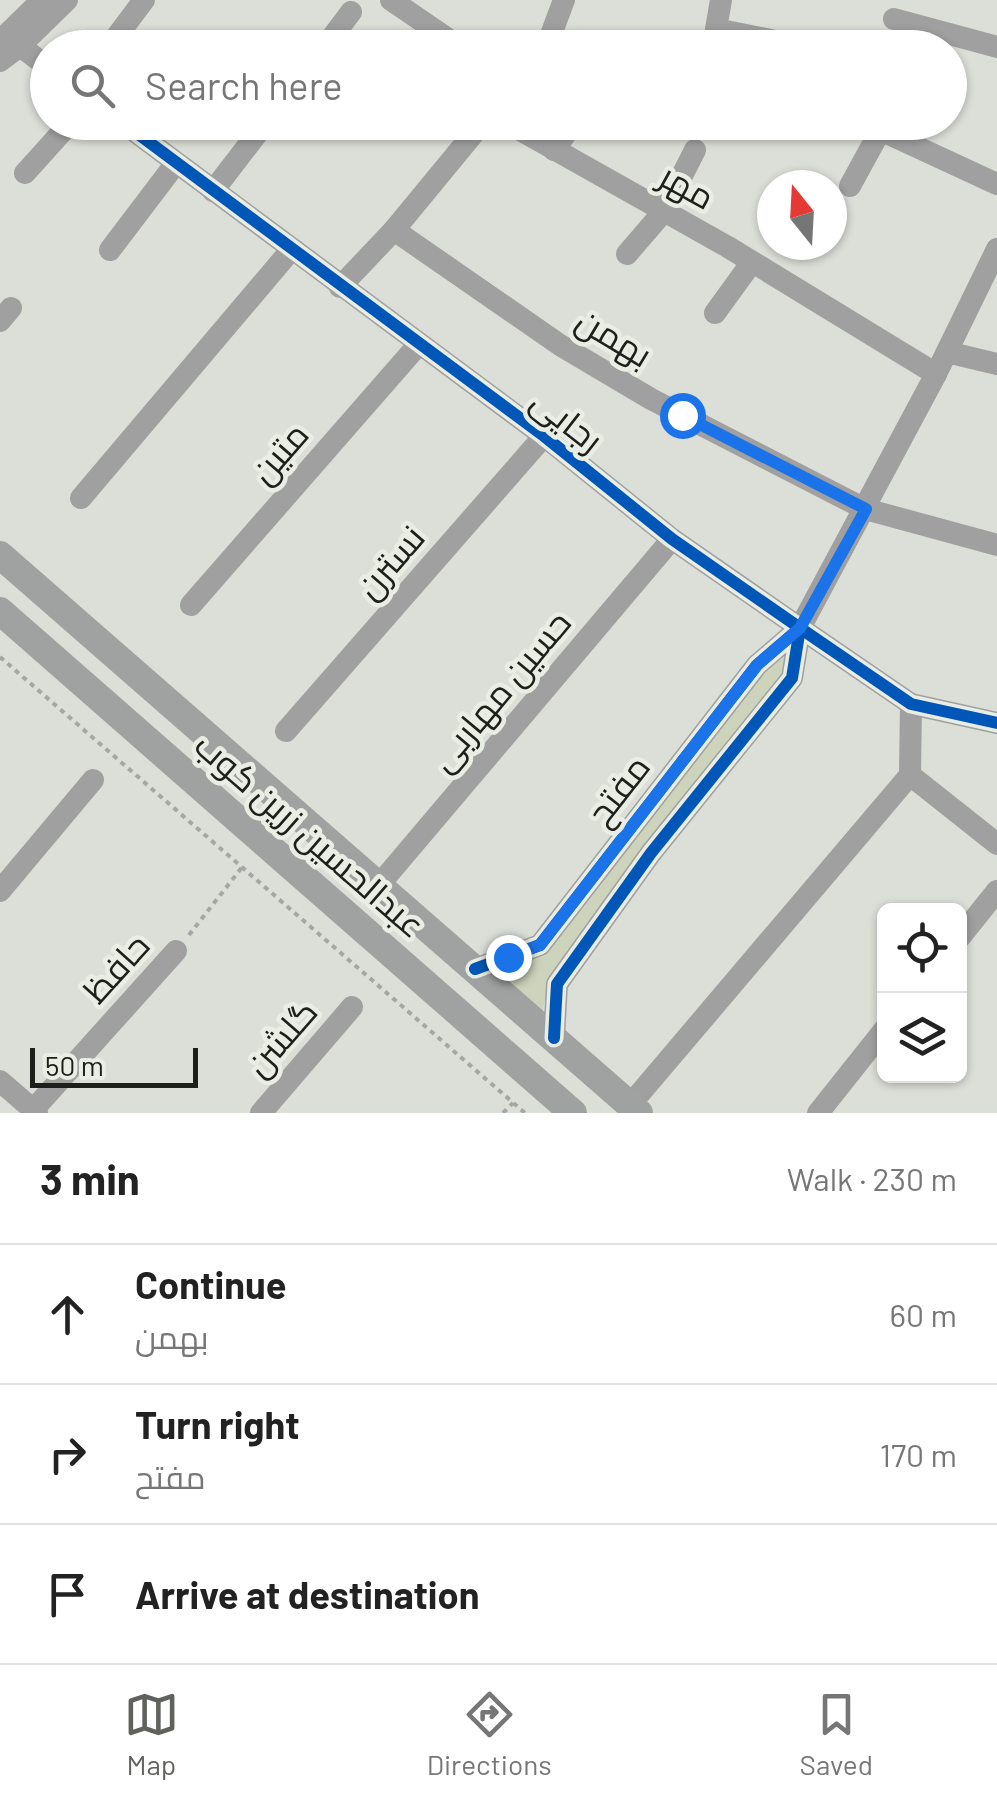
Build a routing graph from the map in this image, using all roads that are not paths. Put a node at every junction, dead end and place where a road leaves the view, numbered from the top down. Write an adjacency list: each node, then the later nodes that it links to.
1 (42, 0): 16 (street)
2 (67, 0): 16 (street)
3 (144, 0): 9 (street)
4 (391, 0): 11 (street)
5 (564, 0): 12 (street)
6 (721, 0): 13 (street)
7 (351, 12): 10 (street)
8 (894, 19): 14 (street)
9 (122, 30)
10 (338, 30)
11 (435, 30)
12 (553, 30)
13 (721, 30)
14 (934, 30)
15 (967, 39): 17 (street)
16 (10, 43): 18 (street)
17 (997, 47)
18 (0, 60)
19 (55, 140): 30 (street)
20 (146, 140): 29 (street, رجایی)
21 (252, 140): 33 (street)
22 (468, 140): 35 (street)
23 (537, 140): 27 (street, مهر)
24 (561, 140): 27 (street)
25 (867, 140): 32 (street)
26 (902, 140): 31 (street)
27 (554, 150): 34 (street, مهر)
28 (694, 150): 34 (street)
29 (176, 163): 33 (street, رجایی); 37 (street)
30 (25, 173)
31 (997, 184)
32 (850, 186)
33 (213, 192): 38 (street, رجایی)
34 (664, 211): 39 (street); 40 (street, مهر)
35 (394, 230): 41 (street); 49 (street, بهمن)
36 (997, 249): 44 (street, مفتح)
37 (110, 250)
38 (290, 250): 41 (street, رجایی); 48 (street)
39 (627, 254)
40 (752, 262): 42 (street); 46 (street, مهر)
41 (340, 287): 43 (street, رجایی)
42 (714, 313)
43 (418, 345): 47 (street, رجایی); 53 (street, متین)
44 (947, 352): 45 (street); 46 (street, مفتح)
45 (997, 364)
46 (936, 374): 49 (street, مفتح)
47 (544, 436): 50 (street, رجایی); 58 (street, نسترن)
48 (81, 498)
49 (866, 509): 51 (street, بهمن); 55 (street, مفتح)
50 (672, 539): 55 (street, رجایی); 62 (street, حسین مهاربی)
51 (997, 545)
52 (0, 555): 62 (main road, عبدالحسین زرین کوب)
53 (191, 605)
54 (2, 617): 75 (main road, عبدالحسین زرین کوب)
55 (800, 628): 56 (street, رجایی); 67 (street, مفتح); 69 (street, مفتح)
56 (911, 704): 57 (street, رجایی); 59 (street)
57 (997, 722)
58 (286, 731)
59 (910, 775): 61 (street); 72 (street)
60 (93, 780): 63 (street)
61 (997, 844)
62 (380, 886): 67 (main road, عبدالحسین زرین کوب)
63 (0, 890)
64 (997, 891): 65 (street)
65 (967, 928)
66 (176, 951): 73 (street, حافظ)
67 (475, 969): 69 (main road, عبدالحسین زرین کوب)
68 (352, 1008): 74 (street, گلشن)
69 (554, 1038): 72 (main road, عبدالحسین زرین کوب)
70 (877, 1039): 76 (street)
71 (2, 1086): 73 (street)
72 (635, 1109)
73 (35, 1111)
74 (261, 1113)
75 (573, 1113)
76 (818, 1113)

